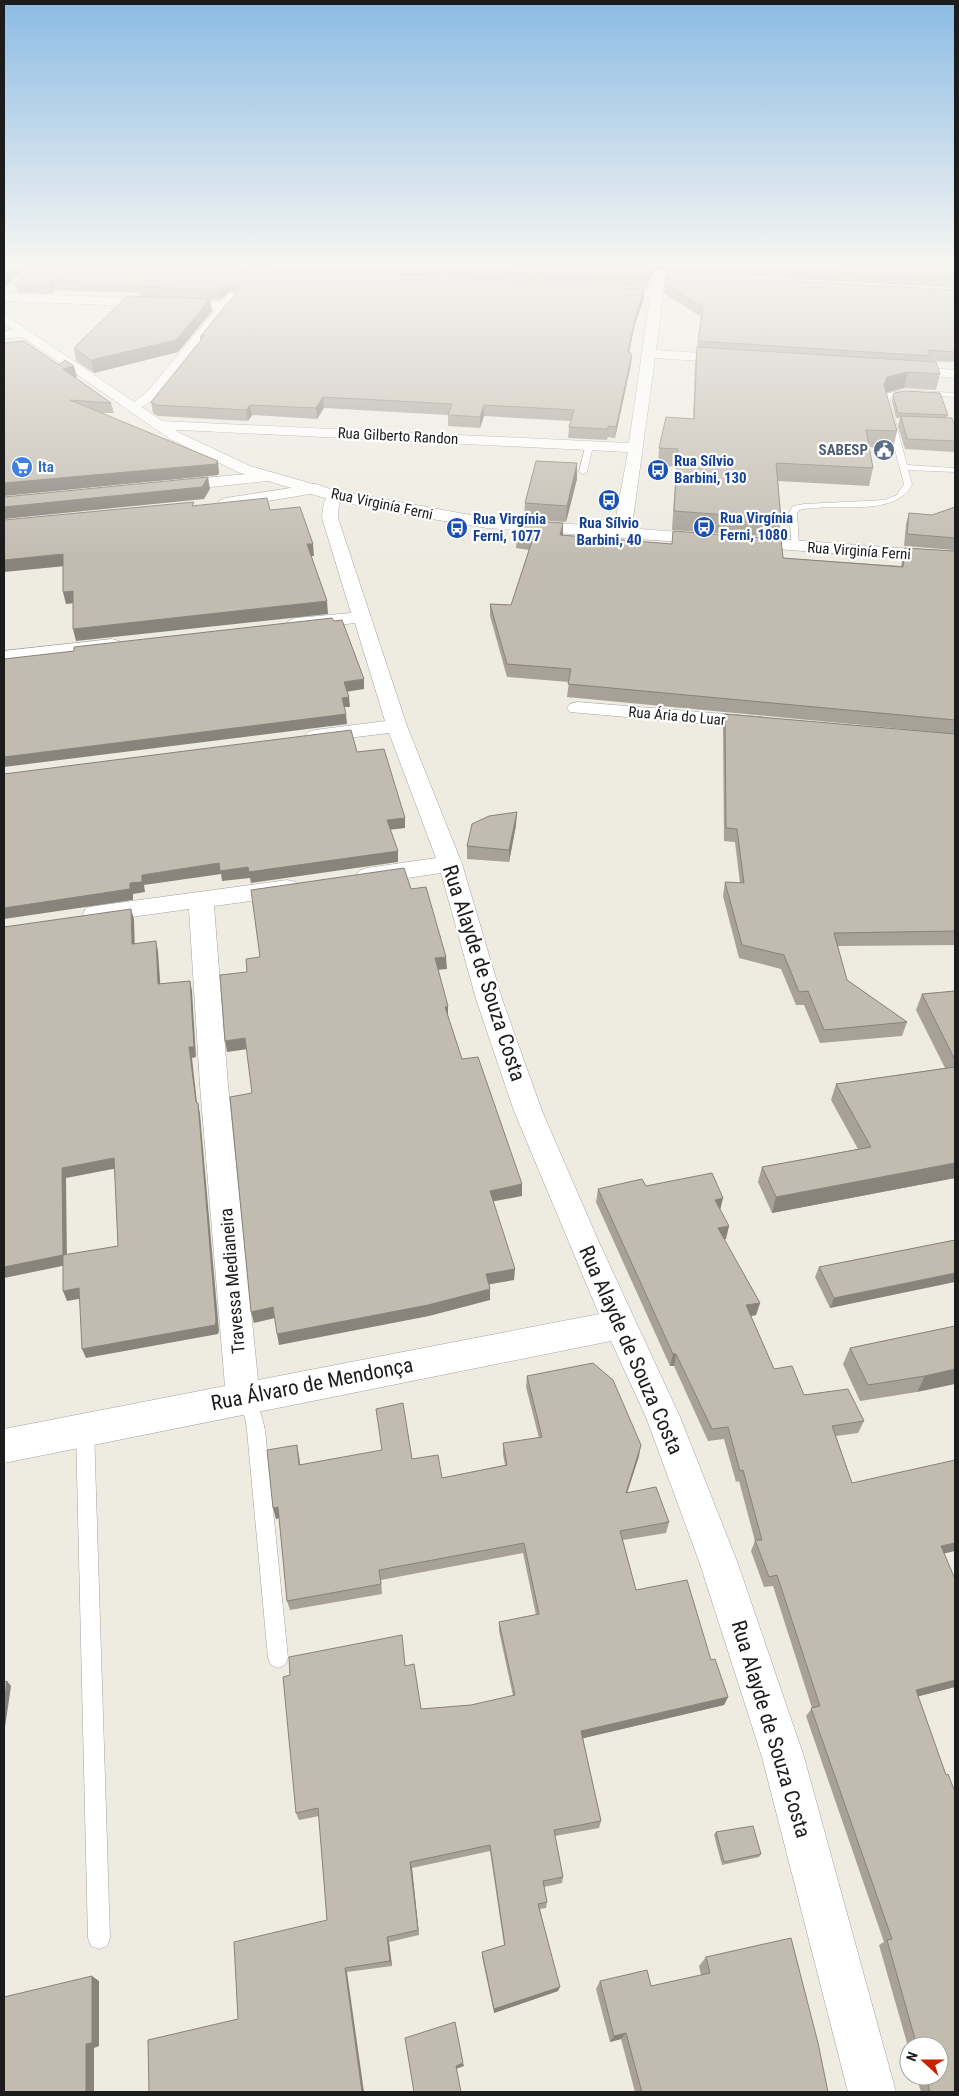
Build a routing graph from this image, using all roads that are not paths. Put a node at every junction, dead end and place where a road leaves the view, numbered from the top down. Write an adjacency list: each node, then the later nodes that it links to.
1 (71, 364): 7 (street, Rua Virginía Ferni)
2 (178, 364): 7 (street)
3 (648, 364): 12 (street)
4 (886, 369): 5 (street)
5 (955, 374)
6 (955, 395): 8 (lane)
7 (135, 407): 10 (street, Rua Virginía Ferni)
8 (891, 422): 9 (lane); 13 (lane)
9 (900, 422)
10 (161, 425): 11 (street, Rua Gilberto Randon); 16 (street, Rua Virginía Ferni)
11 (589, 446): 12 (street, Rua Gilberto Randon); 15 (lane)
12 (636, 448): 21 (street)
13 (905, 467): 14 (lane); 22 (lane)
14 (955, 470)
15 (583, 472)
16 (271, 477): 17 (street); 18 (street, Rua Virginía Ferni)
17 (152, 488)
18 (316, 489): 19 (street, Rua Virginía Ferni); 20 (street)
19 (338, 495): 21 (street, Rua Virginía Ferni); 24 (street, Rua Alayde de Souza Costa)
20 (211, 505)
21 (622, 534): 22 (street, Rua Virginía Ferni)
22 (795, 546): 23 (street, Rua Virginía Ferni)
23 (955, 557)
24 (362, 617): 25 (street); 30 (street, Rua Alayde de Souza Costa)
25 (275, 627)
26 (130, 643): 27 (street)
27 (4, 657)
28 (577, 708): 29 (street, Rua Ária do Luar)
29 (780, 725)
30 (397, 726): 31 (street); 32 (street, Rua Alayde de Souza Costa)
31 (299, 738)
32 (450, 864): 33 (street); 37 (street, Rua Alayde de Souza Costa)
33 (344, 880)
34 (306, 886): 35 (street)
35 (201, 901): 36 (street); 38 (street, Travessa Medianeira)
36 (69, 918)
37 (621, 1324): 38 (street, Rua Álvaro de Mendonça); 43 (street, Rua Alayde de Souza Costa)
38 (243, 1398): 39 (street, Rua Álvaro de Mendonça); 41 (lane, Travessa Medianeira)
39 (85, 1430): 40 (street, Rua Álvaro de Mendonça); 42 (lane)
40 (4, 1446)
41 (278, 1658)
42 (99, 1938)
43 (872, 2092)

